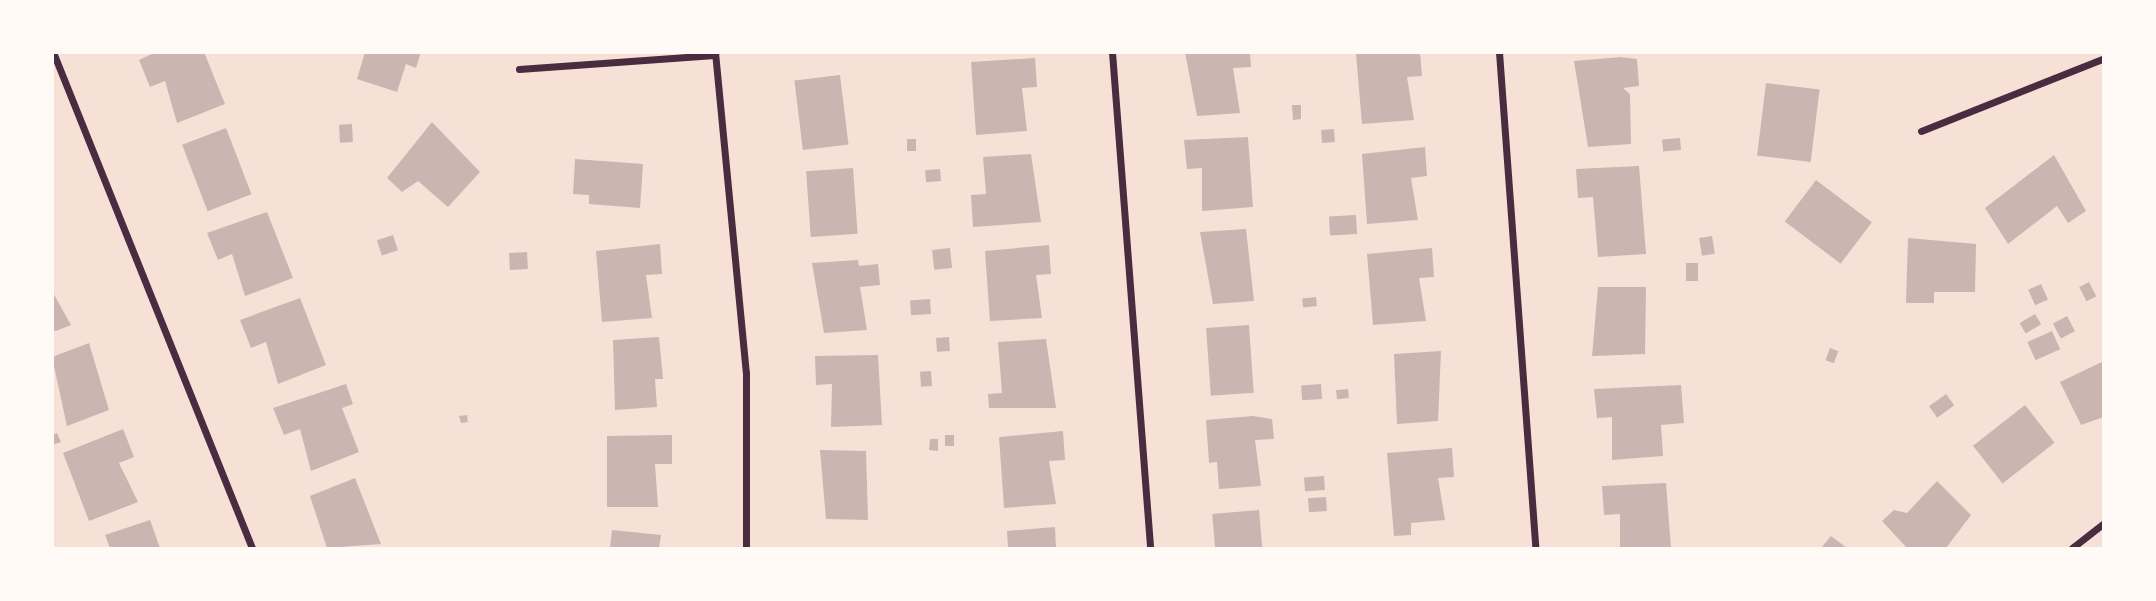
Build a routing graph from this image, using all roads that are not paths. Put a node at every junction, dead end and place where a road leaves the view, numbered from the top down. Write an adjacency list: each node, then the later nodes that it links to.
1 (53, 52): 9 (street)
2 (1112, 52): 11 (street)
3 (1499, 52): 12 (street)
4 (715, 54): 6 (street); 10 (street)
5 (2104, 58): 7 (street)
6 (519, 69)
7 (1922, 131)
8 (2104, 523): 13 (street)
9 (252, 548)
10 (747, 548)
11 (1150, 548)
12 (1535, 548)
13 (2072, 548)

